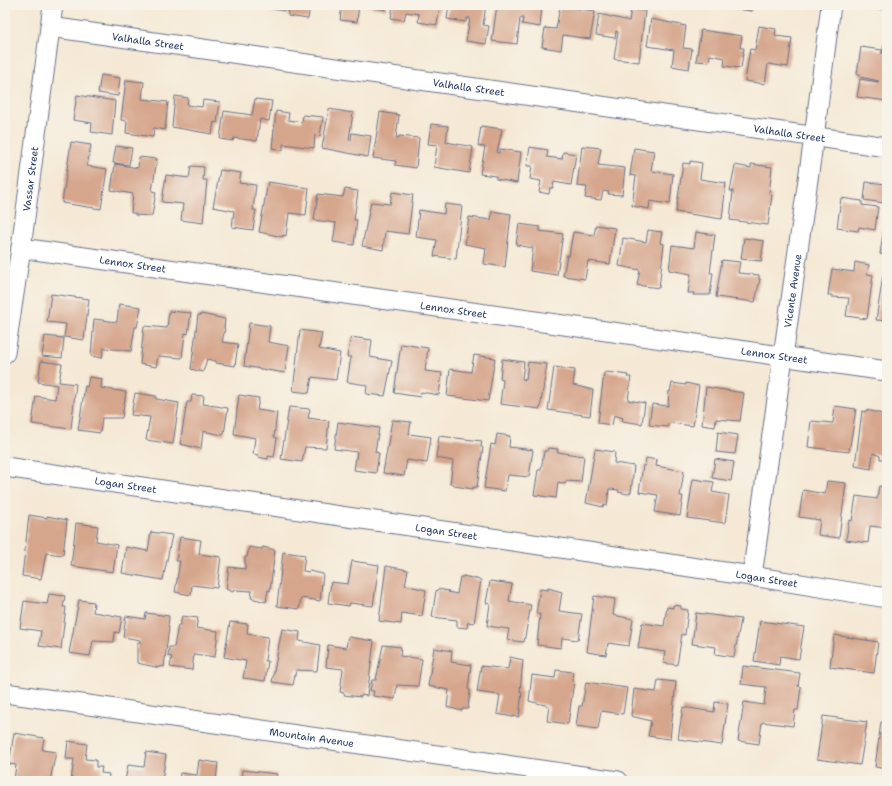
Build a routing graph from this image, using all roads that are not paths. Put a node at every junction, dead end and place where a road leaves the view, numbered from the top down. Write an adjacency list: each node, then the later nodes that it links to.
1 (53, 5): 3 (street, Vassar Street)
2 (831, 5): 4 (street, Vicente Avenue)
3 (50, 27): 4 (street, Valhalla Street); 6 (street, Vassar Street)
4 (814, 137): 5 (street, Valhalla Street); 8 (street, Vicente Avenue)
5 (887, 147)
6 (21, 248): 7 (street, Vassar Street); 8 (street, Lennox Street)
7 (5, 352)
8 (783, 356): 9 (street, Lennox Street); 11 (street, Vicente Avenue)
9 (887, 371)
10 (5, 466): 11 (street, Logan Street)
11 (752, 576): 12 (street, Logan Street)
12 (887, 598)
13 (5, 693): 14 (street, Mountain Avenue)
14 (618, 781)

